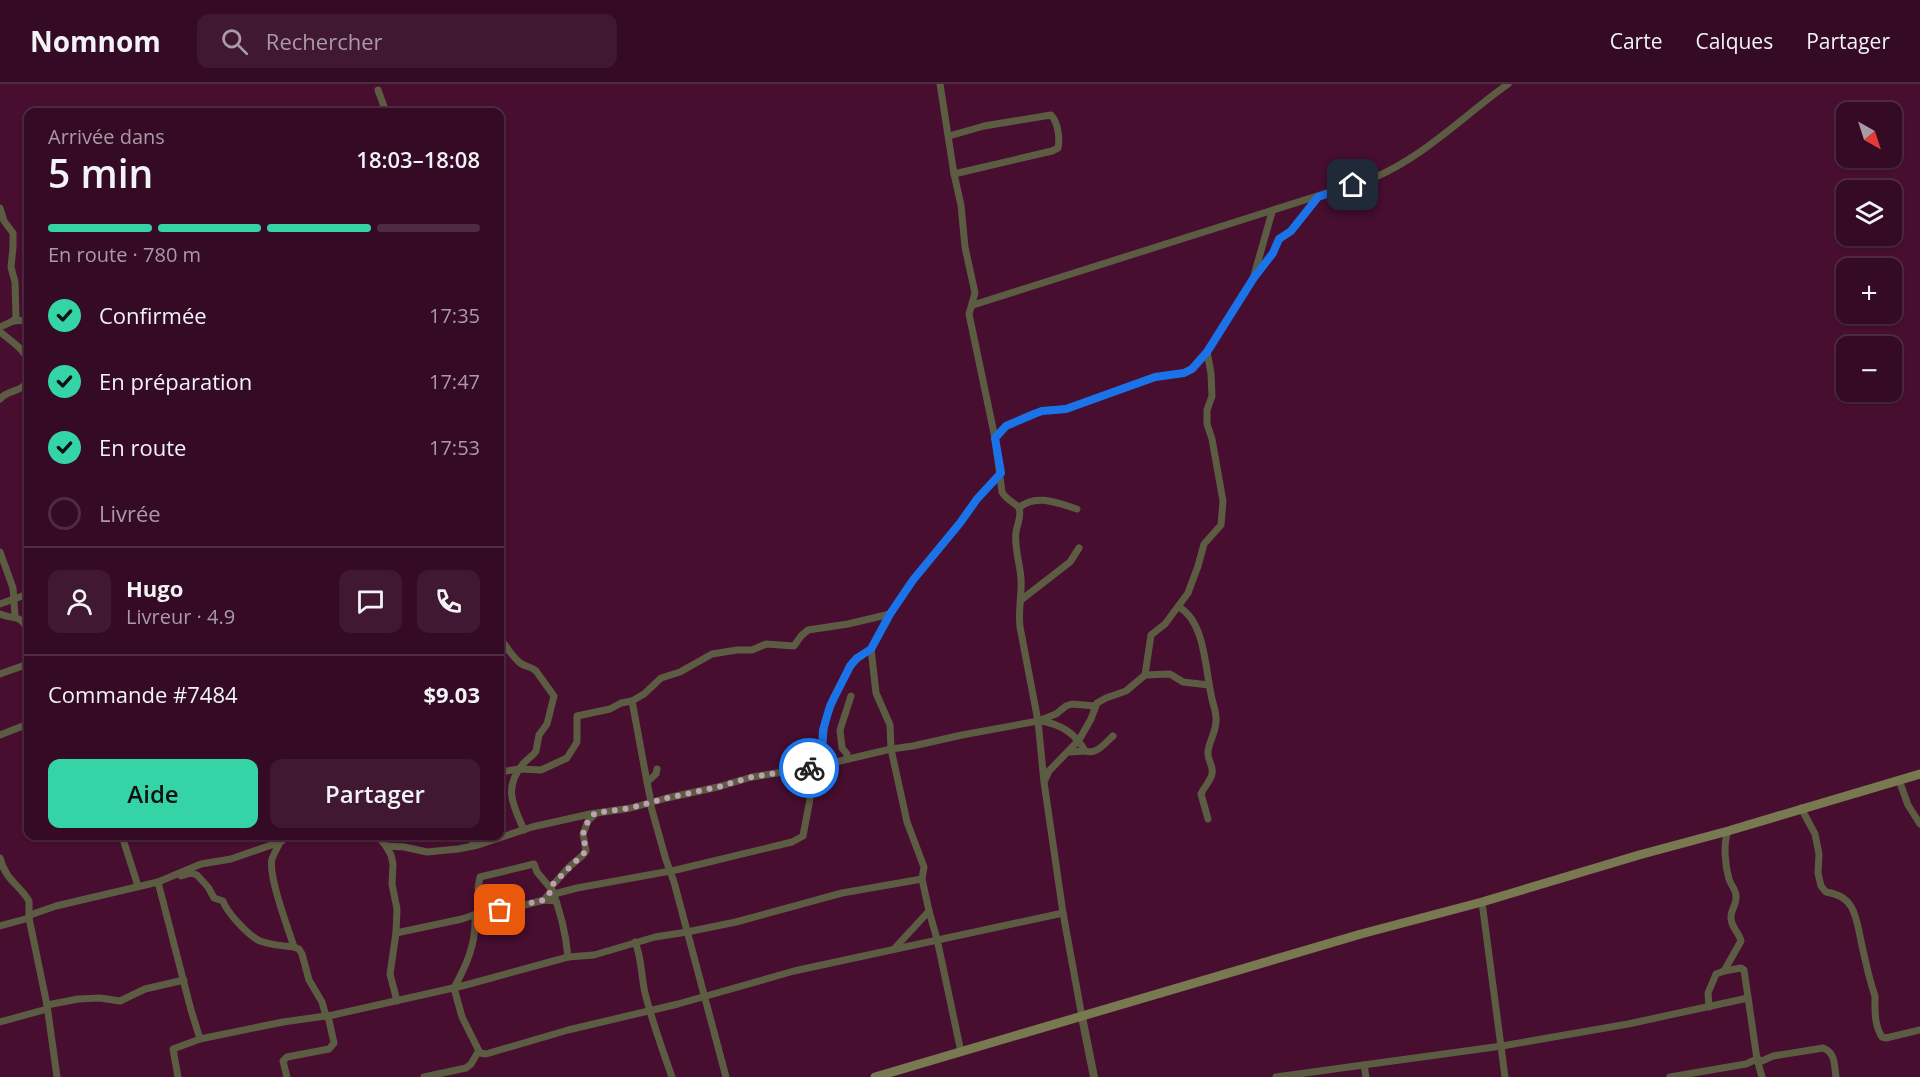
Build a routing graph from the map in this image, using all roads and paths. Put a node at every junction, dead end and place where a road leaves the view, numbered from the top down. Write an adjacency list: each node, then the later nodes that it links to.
1 (940, 84): 5 (street)
2 (1508, 84): 7 (street)
3 (378, 90): 4 (street)
4 (385, 108)
5 (949, 136): 6 (street); 6 (street)
6 (954, 174): 11 (street)
7 (1318, 197): 9 (street); 10 (street)
8 (0, 208): 13 (street)
9 (1272, 212): 10 (street); 11 (street)
10 (1253, 279): 16 (street)
11 (972, 305): 19 (street)
12 (24, 320): 13 (street)
13 (13, 321): 14 (street)
14 (0, 329): 15 (street)
15 (24, 351)
16 (1207, 352): 19 (street); 30 (street)
17 (24, 387): 18 (street)
18 (0, 399)
19 (995, 438): 20 (street)
20 (1001, 473): 21 (street); 32 (street)
21 (1019, 508): 22 (street); 28 (street)
22 (1077, 509)
23 (1079, 548): 28 (street)
24 (0, 552): 25 (street)
25 (3, 568): 27 (street)
26 (24, 595): 27 (street)
27 (14, 599): 29 (street); 33 (street)
28 (1021, 600): 44 (street)
29 (0, 604)
30 (1179, 607): 39 (street); 40 (street)
31 (0, 614): 33 (street)
32 (890, 614): 36 (street); 42 (street)
33 (15, 616): 34 (street)
34 (24, 624)
35 (504, 643): 54 (street)
36 (871, 649): 49 (street); 53 (street)
37 (24, 665): 38 (street)
38 (0, 674)
39 (1145, 675): 40 (street); 43 (street)
40 (1209, 685): 64 (street)
41 (851, 696): 52 (street)
42 (632, 701): 54 (street); 59 (street)
43 (1095, 706): 44 (street); 48 (street)
44 (1038, 721): 48 (street); 49 (street); 60 (street)
45 (24, 726): 46 (street)
46 (0, 735)
47 (1113, 736): 50 (street)
48 (1079, 740): 50 (street); 51 (street)
49 (891, 749): 52 (street); 80 (street)
50 (1085, 751): 51 (street)
51 (1070, 752): 60 (street)
52 (847, 759): 53 (street)
53 (811, 768): 61 (street); 78 (street)
54 (519, 769): 56 (street); 66 (street)
55 (657, 769): 59 (street)
56 (504, 771)
57 (1920, 774): 58 (main road)
58 (1899, 780): 62 (main road); 65 (street)
59 (647, 782): 61 (street)
60 (1044, 782): 90 (street)
61 (650, 802): 63 (street); 78 (street)
62 (1801, 808): 67 (main road); 112 (street)
63 (595, 813): 66 (street); 83 (street)
64 (1208, 819)
65 (1920, 824)
66 (524, 830): 68 (street)
67 (1724, 834): 86 (main road); 100 (street)
68 (504, 836)
69 (123, 840): 82 (street)
70 (279, 840): 79 (street)
71 (283, 840): 97 (street)
72 (381, 840): 75 (street)
73 (473, 840): 76 (street)
74 (492, 840): 76 (street)
75 (386, 846): 76 (street); 93 (street)
76 (473, 846)
77 (0, 858): 85 (street)
78 (669, 870): 83 (street); 94 (street)
79 (170, 879): 81 (street); 97 (street)
80 (922, 879): 88 (street); 94 (street)
81 (158, 882): 82 (street); 101 (street)
82 (138, 886): 87 (street)
83 (554, 895): 84 (street); 84 (street); 89 (street); 99 (street)
84 (544, 900): 89 (street)
85 (29, 901): 87 (street); 91 (street)
86 (1482, 902): 110 (main road); 114 (street)
87 (48, 909): 91 (street)
88 (929, 911): 95 (street); 98 (street)
89 (482, 912): 93 (street); 102 (street)
90 (1063, 913): 95 (street); 110 (street)
91 (29, 917): 92 (street); 106 (street)
92 (0, 926)
93 (396, 933): 105 (street)
94 (687, 933): 96 (street); 103 (street)
95 (937, 939): 98 (street); 116 (street)
96 (635, 942): 99 (street); 108 (street)
97 (294, 946): 109 (street)
98 (894, 950): 103 (street)
99 (568, 957): 102 (street)
100 (1725, 972): 104 (street); 107 (street)
101 (184, 980): 106 (street); 113 (street)
102 (454, 988): 105 (street); 115 (street)
103 (703, 995): 108 (street); 124 (street)
104 (1748, 998): 107 (street); 117 (street)
105 (397, 1001): 109 (street)
106 (47, 1007): 111 (street); 119 (street)
107 (1709, 1007): 114 (street)
108 (650, 1011): 115 (street); 123 (street)
109 (327, 1016): 113 (street); 121 (street)
110 (1082, 1017): 116 (main road); 126 (street)
111 (0, 1022)
112 (1920, 1030)
113 (200, 1039): 120 (street)
114 (1502, 1046): 118 (street); 129 (street)
115 (478, 1052): 122 (street)
116 (961, 1052): 125 (main road)
117 (1757, 1059): 130 (street); 131 (street); 132 (street)
118 (1364, 1065): 127 (street); 128 (street)
119 (57, 1077)
120 (176, 1077)
121 (287, 1077)
122 (424, 1077)
123 (672, 1077)
124 (726, 1077)
125 (875, 1077)
126 (1094, 1077)
127 (1276, 1077)
128 (1366, 1077)
129 (1505, 1077)
130 (1670, 1077)
131 (1762, 1077)
132 (1836, 1077)

